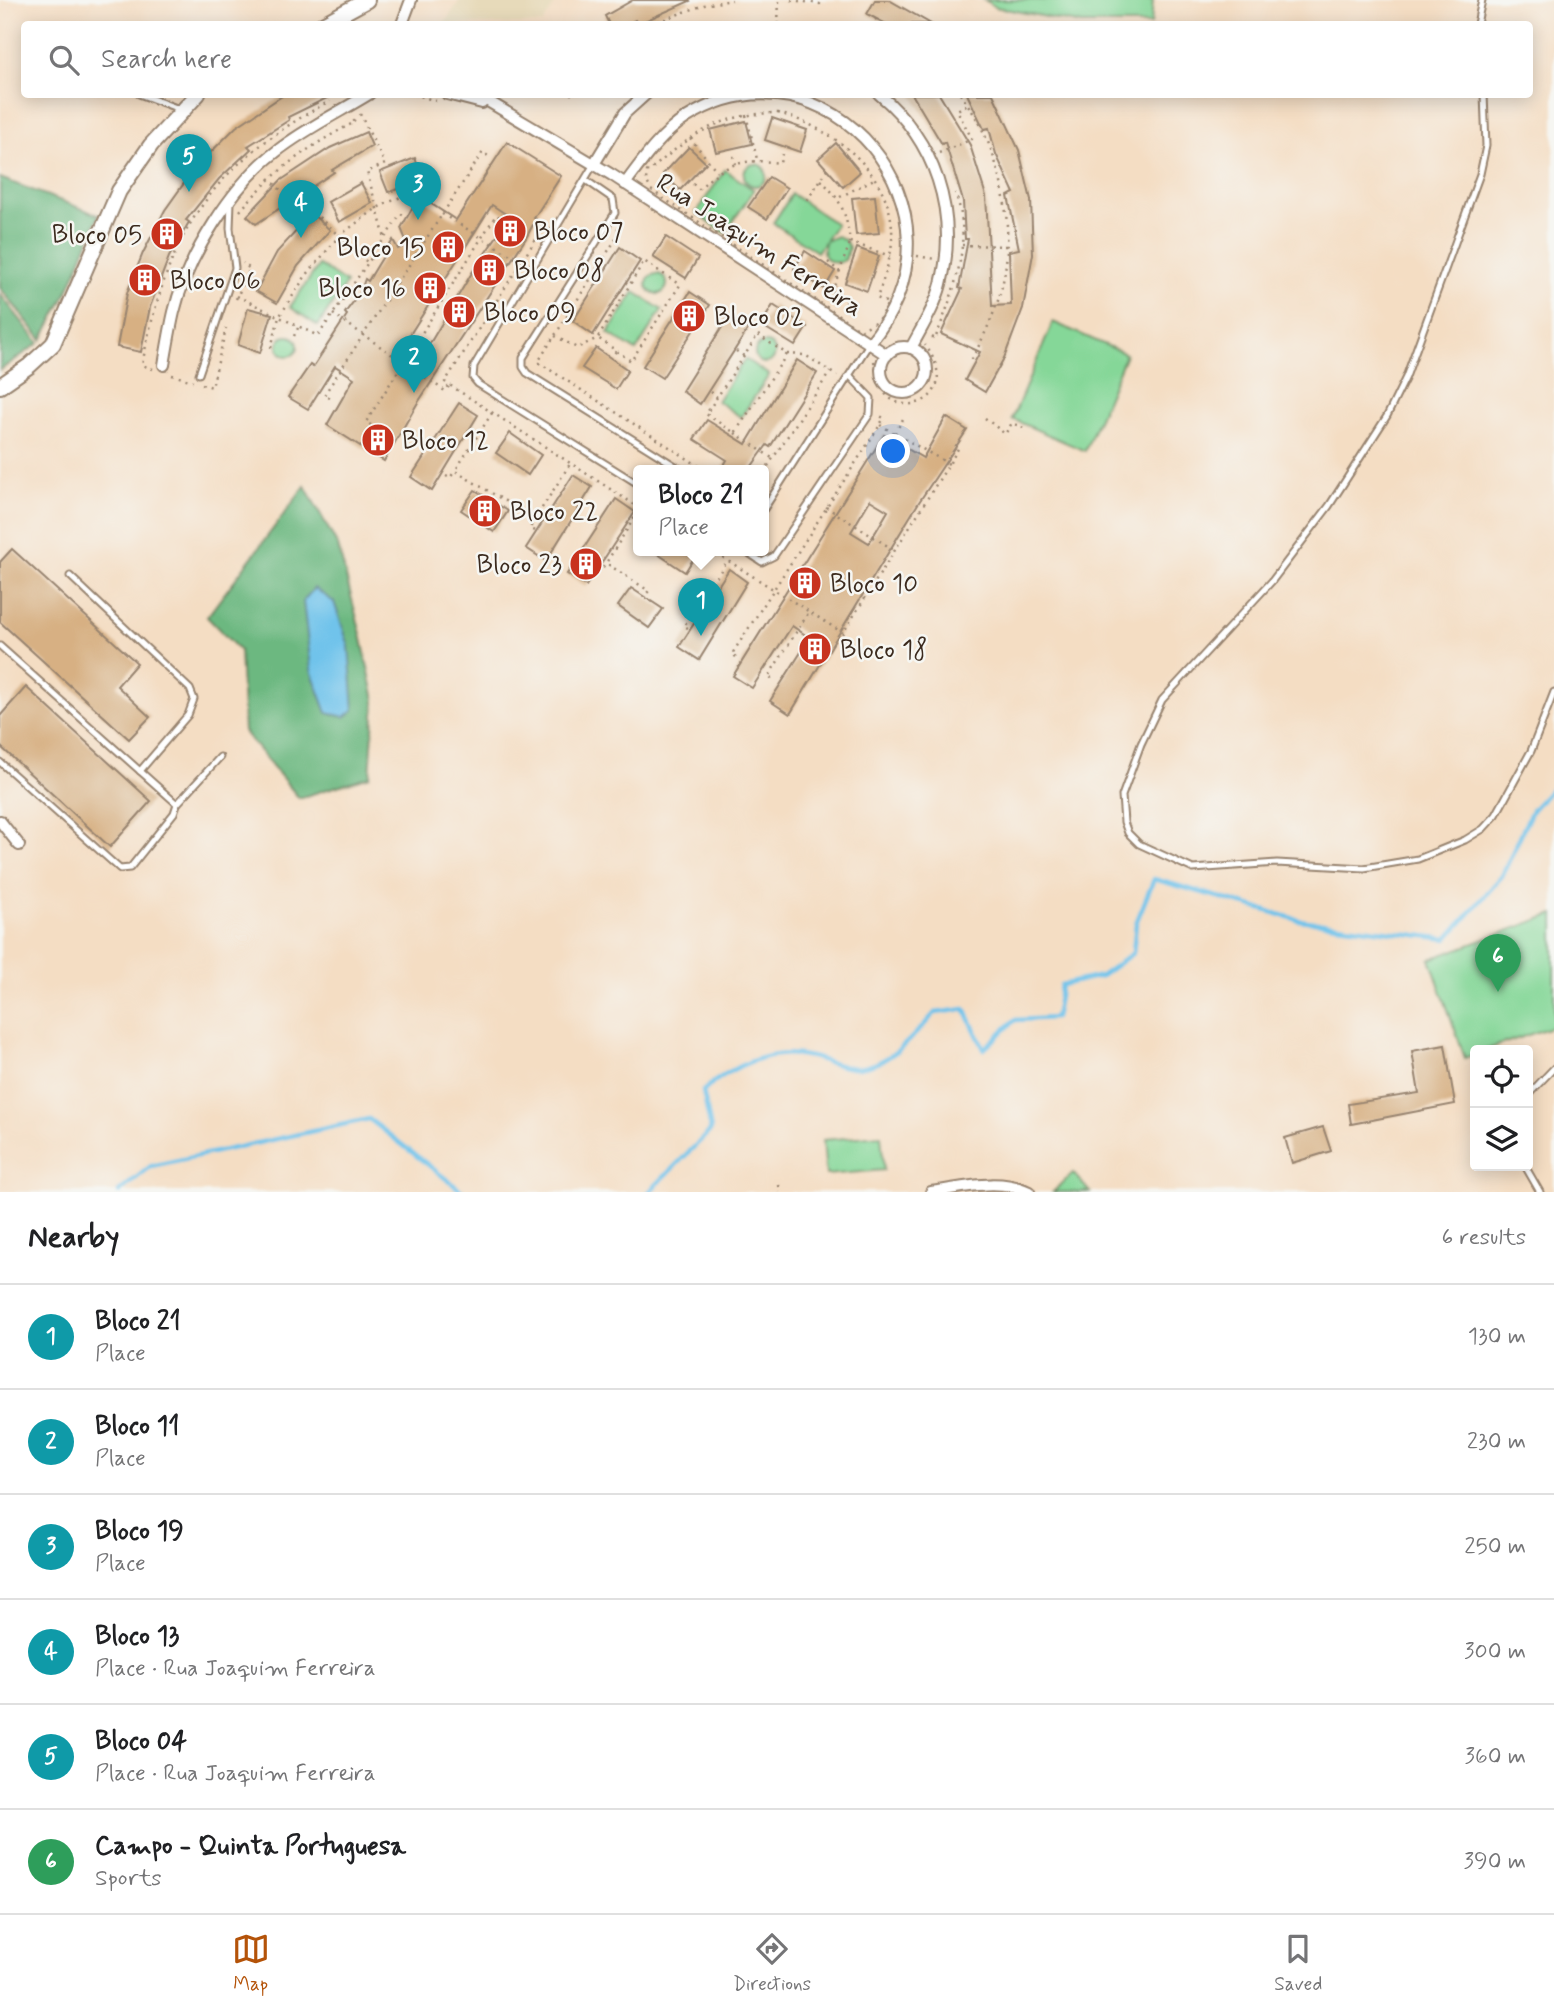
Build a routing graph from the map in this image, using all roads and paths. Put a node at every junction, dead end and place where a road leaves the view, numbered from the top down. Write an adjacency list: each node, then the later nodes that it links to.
1 (411, 0): 12 (street)
2 (732, 0): 9 (path)
3 (779, 0): 14 (path)
4 (791, 0): 5 (path)
5 (821, 0)
6 (1482, 0): 16 (lane)
7 (366, 1): 11 (street)
8 (679, 5): 9 (path)
9 (682, 12): 13 (path)
10 (875, 19): 15 (path)
11 (329, 21)
12 (403, 21)
13 (659, 21)
14 (778, 21)
15 (878, 21)
16 (1478, 21)
17 (150, 98): 30 (lane)
18 (194, 98): 30 (street)
19 (363, 98): 56 (street)
20 (443, 98): 29 (street, Rua Joaquim Ferreira)
21 (481, 98): 29 (street, Rua Joaquim Ferreira)
22 (642, 98): 42 (street)
23 (747, 98): 50 (street, Rua Joaquim Ferreira)
24 (791, 98): 106 (street, Rua Joaquim Ferreira)
25 (882, 98): 109 (street)
26 (963, 98): 28 (path)
27 (1484, 98): 179 (lane)
28 (968, 104): 35 (path); 71 (path)
29 (492, 105): 42 (street, Rua Joaquim Ferreira)
30 (182, 110): 129 (street)
31 (746, 115): 34 (path); 40 (path); 47 (path)
32 (345, 127): 33 (path); 37 (path); 58 (path)
33 (348, 133)
34 (689, 137): 44 (path); 74 (path)
35 (939, 153)
36 (782, 155): 40 (path)
37 (298, 156): 41 (path); 46 (path)
38 (488, 156): 59 (path)
39 (733, 156): 43 (path)
40 (757, 160): 43 (path)
41 (301, 161)
42 (594, 164): 49 (lane); 50 (street, Rua Joaquim Ferreira)
43 (736, 164): 44 (path)
44 (717, 171): 51 (path)
45 (824, 175): 48 (path)
46 (268, 178): 53 (path); 66 (path)
47 (874, 179): 54 (path); 74 (path)
48 (821, 180): 54 (path); 57 (path)
49 (587, 181): 148 (lane); 153 (lane)
50 (625, 184): 106 (street, Rua Joaquim Ferreira)
51 (694, 184)
52 (405, 189): 58 (path)
53 (254, 195): 55 (path); 60 (path)
54 (839, 197): 64 (path)
55 (258, 198)
56 (232, 200): 120 (street); 123 (lane)
57 (807, 200)
58 (377, 208): 66 (path); 68 (path)
59 (442, 214): 67 (path); 101 (path)
60 (236, 215)
61 (406, 216): 68 (path)
62 (852, 216): 64 (path)
63 (502, 218): 67 (path)
64 (847, 218): 69 (path)
65 (613, 225): 103 (path)
66 (339, 236): 73 (path); 80 (path)
67 (482, 237): 78 (path); 117 (path)
68 (385, 238): 80 (path)
69 (850, 242): 74 (path); 83 (path)
70 (962, 245): 71 (path)
71 (1007, 246): 118 (path)
72 (322, 248): 73 (path)
73 (326, 251): 94 (path)
74 (890, 256)
75 (920, 256): 76 (path)
76 (933, 258)
77 (240, 261): 87 (path)
78 (522, 262)
79 (828, 262): 83 (path)
80 (368, 263): 86 (path)
81 (664, 266): 82 (path)
82 (661, 272): 85 (path); 89 (path)
83 (840, 272): 92 (path)
84 (628, 276): 85 (path)
85 (633, 280): 96 (path)
86 (348, 293): 88 (path); 93 (path)
87 (237, 296): 90 (path); 94 (path)
88 (352, 296)
89 (668, 304): 91 (path); 110 (path)
90 (233, 305)
91 (672, 307)
92 (853, 307)
93 (334, 314): 97 (path); 101 (path)
94 (279, 317): 97 (path); 100 (path)
95 (601, 318): 96 (path)
96 (607, 322): 104 (path)
97 (299, 326): 102 (path)
98 (226, 327): 120 (path)
99 (270, 333): 100 (path)
100 (275, 335): 108 (path)
101 (363, 335): 117 (path); 132 (path)
102 (294, 336)
103 (555, 336): 104 (path); 149 (path)
104 (598, 338): 110 (path)
105 (775, 340): 107 (path)
106 (869, 344): 113 (street, Rua Joaquim Ferreira); 125 (lane)
107 (772, 345): 112 (path); 114 (path)
108 (271, 348)
109 (911, 348): 113 (street); 113 (street)
110 (616, 351): 116 (path)
111 (736, 351): 114 (path)
112 (787, 354): 121 (path); 122 (path)
113 (887, 355)
114 (744, 356): 131 (path)
115 (869, 356): 128 (path)
116 (611, 359)
117 (404, 363): 127 (path); 137 (path)
118 (970, 363)
119 (142, 365): 120 (path)
120 (161, 369)
121 (830, 371): 126 (path); 145 (path)
122 (775, 372): 124 (path); 142 (path)
123 (200, 374)
124 (780, 374)
125 (850, 376): 158 (lane); 165 (lane)
126 (841, 378)
127 (450, 385)
128 (938, 385)
129 (0, 386)
130 (710, 392): 131 (path)
131 (717, 397): 139 (path)
132 (330, 398)
133 (492, 413): 151 (path)
134 (875, 413): 138 (path)
135 (985, 418): 140 (path)
136 (903, 419): 143 (path)
137 (371, 425)
138 (880, 425): 143 (path); 154 (path)
139 (723, 426): 141 (path); 142 (path)
140 (1026, 429)
141 (720, 431)
142 (734, 433): 145 (path)
143 (895, 433): 147 (path)
144 (955, 445): 147 (path)
145 (773, 458): 150 (path)
146 (570, 464): 161 (path)
147 (949, 464): 163 (path)
148 (674, 465)
149 (697, 465)
150 (768, 465)
151 (455, 471): 152 (path); 156 (path)
152 (446, 476)
153 (633, 481)
154 (839, 487): 155 (path); 159 (path)
155 (844, 489)
156 (495, 495): 157 (path); 161 (path)
157 (492, 500)
158 (769, 501)
159 (826, 507): 163 (path); 170 (path)
160 (633, 518): 167 (path)
161 (535, 519): 162 (path)
162 (537, 532)
163 (895, 550): 172 (path)
164 (720, 556): 166 (path)
165 (753, 556)
166 (727, 561): 170 (path); 173 (path)
167 (606, 563): 168 (path); 171 (path)
168 (598, 570)
169 (70, 576): 182 (lane)
170 (773, 589): 172 (path); 177 (path)
171 (646, 594)
172 (809, 612): 174 (path)
173 (688, 628)
174 (794, 635): 175 (path); 178 (path)
175 (799, 638)
176 (0, 646): 182 (lane)
177 (736, 657)
178 (772, 679)
179 (1554, 692)
180 (220, 757): 183 (lane)
181 (0, 762): 183 (lane)
182 (139, 771): 183 (lane)
183 (177, 804)
184 (0, 821): 185 (street)
185 (19, 845)
186 (1554, 1068): 187 (lane)
187 (1533, 1090)
188 (1528, 1171): 193 (lane)
189 (779, 1185): 190 (path)
190 (779, 1192)
191 (931, 1192): 192 (street)
192 (1028, 1192)
193 (1540, 1192)

